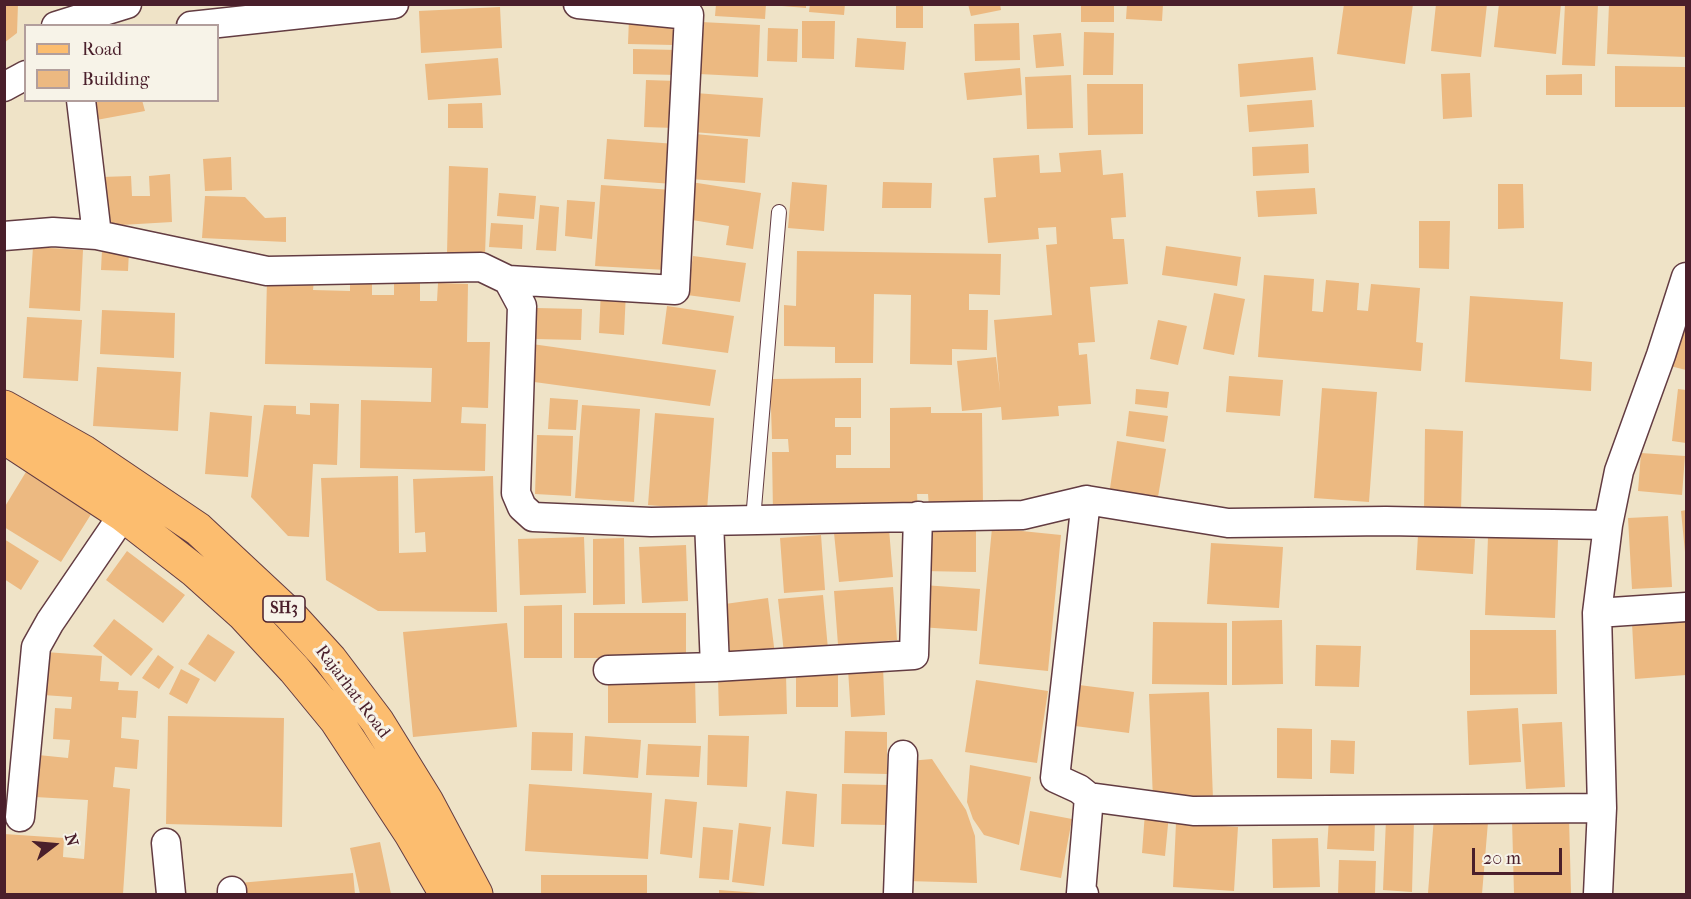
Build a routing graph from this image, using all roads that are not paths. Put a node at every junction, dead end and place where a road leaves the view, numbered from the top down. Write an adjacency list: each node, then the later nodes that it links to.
1 (46, 4): 5 (street)
2 (127, 4): 5 (street)
3 (394, 4): 6 (street)
4 (578, 4): 14 (street)
5 (63, 24)
6 (209, 24)
7 (24, 76): 8 (street)
8 (4, 87)
9 (81, 102): 11 (street)
10 (779, 212): 20 (lane)
11 (98, 235): 12 (street); 14 (street)
12 (4, 236)
13 (1686, 277): 22 (street)
14 (508, 280): 21 (street)
15 (4, 407): 35 (main road, Rajarhat Road / SH3)
16 (4, 437): 18 (main road, Rajarhat Road / SH3)
17 (1086, 500): 19 (street); 22 (street); 29 (street)
18 (123, 515): 27 (street); 34 (main road, Rajarhat Road / SH3)
19 (918, 516): 20 (street); 25 (street)
20 (753, 520): 21 (street)
21 (709, 521): 25 (street)
22 (1608, 525): 24 (street)
23 (1686, 607): 24 (street)
24 (1597, 613): 30 (street)
25 (715, 667): 26 (street)
26 (608, 669)
27 (15, 752): 31 (street)
28 (903, 755): 36 (street)
29 (1089, 797): 30 (street); 37 (street)
30 (1602, 808): 38 (street)
31 (20, 817)
32 (166, 843): 33 (street)
33 (171, 894)
34 (446, 894)
35 (476, 894)
36 (898, 894)
37 (1084, 894)
38 (1598, 894)

